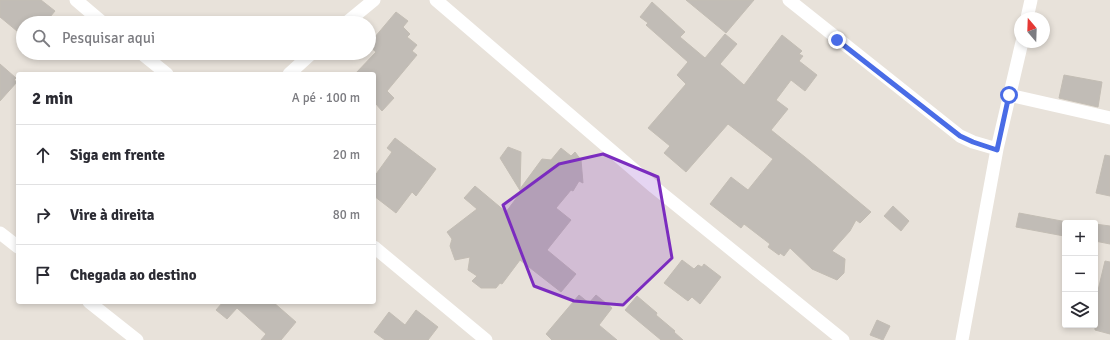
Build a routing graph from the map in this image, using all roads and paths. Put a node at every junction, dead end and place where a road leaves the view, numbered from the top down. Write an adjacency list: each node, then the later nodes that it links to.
1 (76, 0): 7 (street)
2 (374, 0): 8 (street)
3 (436, 0): 23 (street)
4 (789, 0): 16 (street)
5 (1031, 0): 6 (street)
6 (1028, 12)
7 (95, 16)
8 (355, 16)
9 (1021, 48): 14 (street)
10 (149, 60): 12 (street)
11 (304, 60): 13 (street)
12 (164, 72)
13 (291, 72)
14 (1009, 95): 15 (street); 16 (street)
15 (1110, 118)
16 (997, 150): 24 (street)
17 (0, 233): 18 (street)
18 (16, 245)
19 (376, 249): 22 (street)
20 (92, 304): 21 (street)
21 (137, 340)
22 (486, 340)
23 (843, 340)
24 (962, 340)

